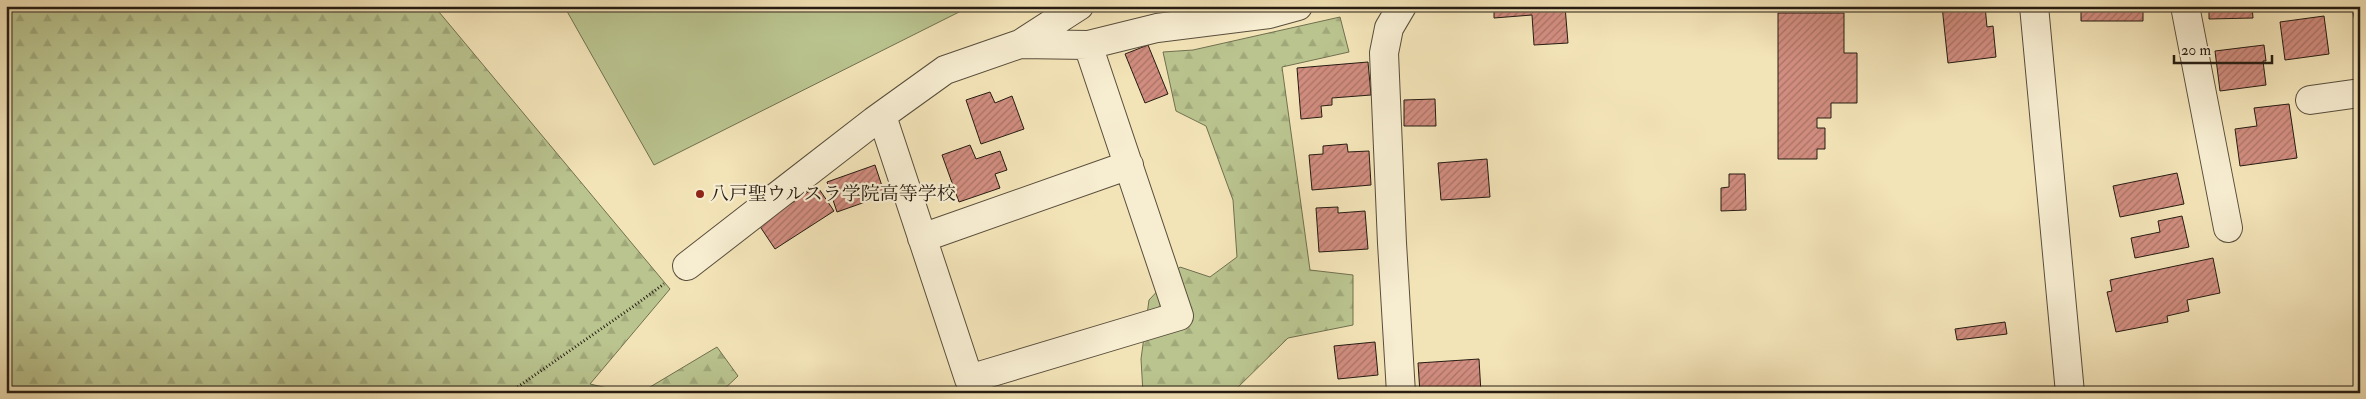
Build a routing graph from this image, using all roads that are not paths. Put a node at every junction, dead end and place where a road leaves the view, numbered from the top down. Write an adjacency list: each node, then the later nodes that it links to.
1 (1079, 6): 6 (street)
2 (1298, 6): 7 (street)
3 (1402, 6): 15 (street)
4 (2034, 6): 16 (street)
5 (2185, 6): 12 (street)
6 (1020, 44): 7 (street); 10 (street)
7 (1088, 45): 11 (street)
8 (2360, 93): 9 (street)
9 (2310, 100)
10 (882, 116): 13 (street); 14 (street)
11 (1129, 165): 13 (street); 13 (street)
12 (2228, 228)
13 (922, 238)
14 (687, 266)
15 (1401, 393)
16 (2070, 393)

